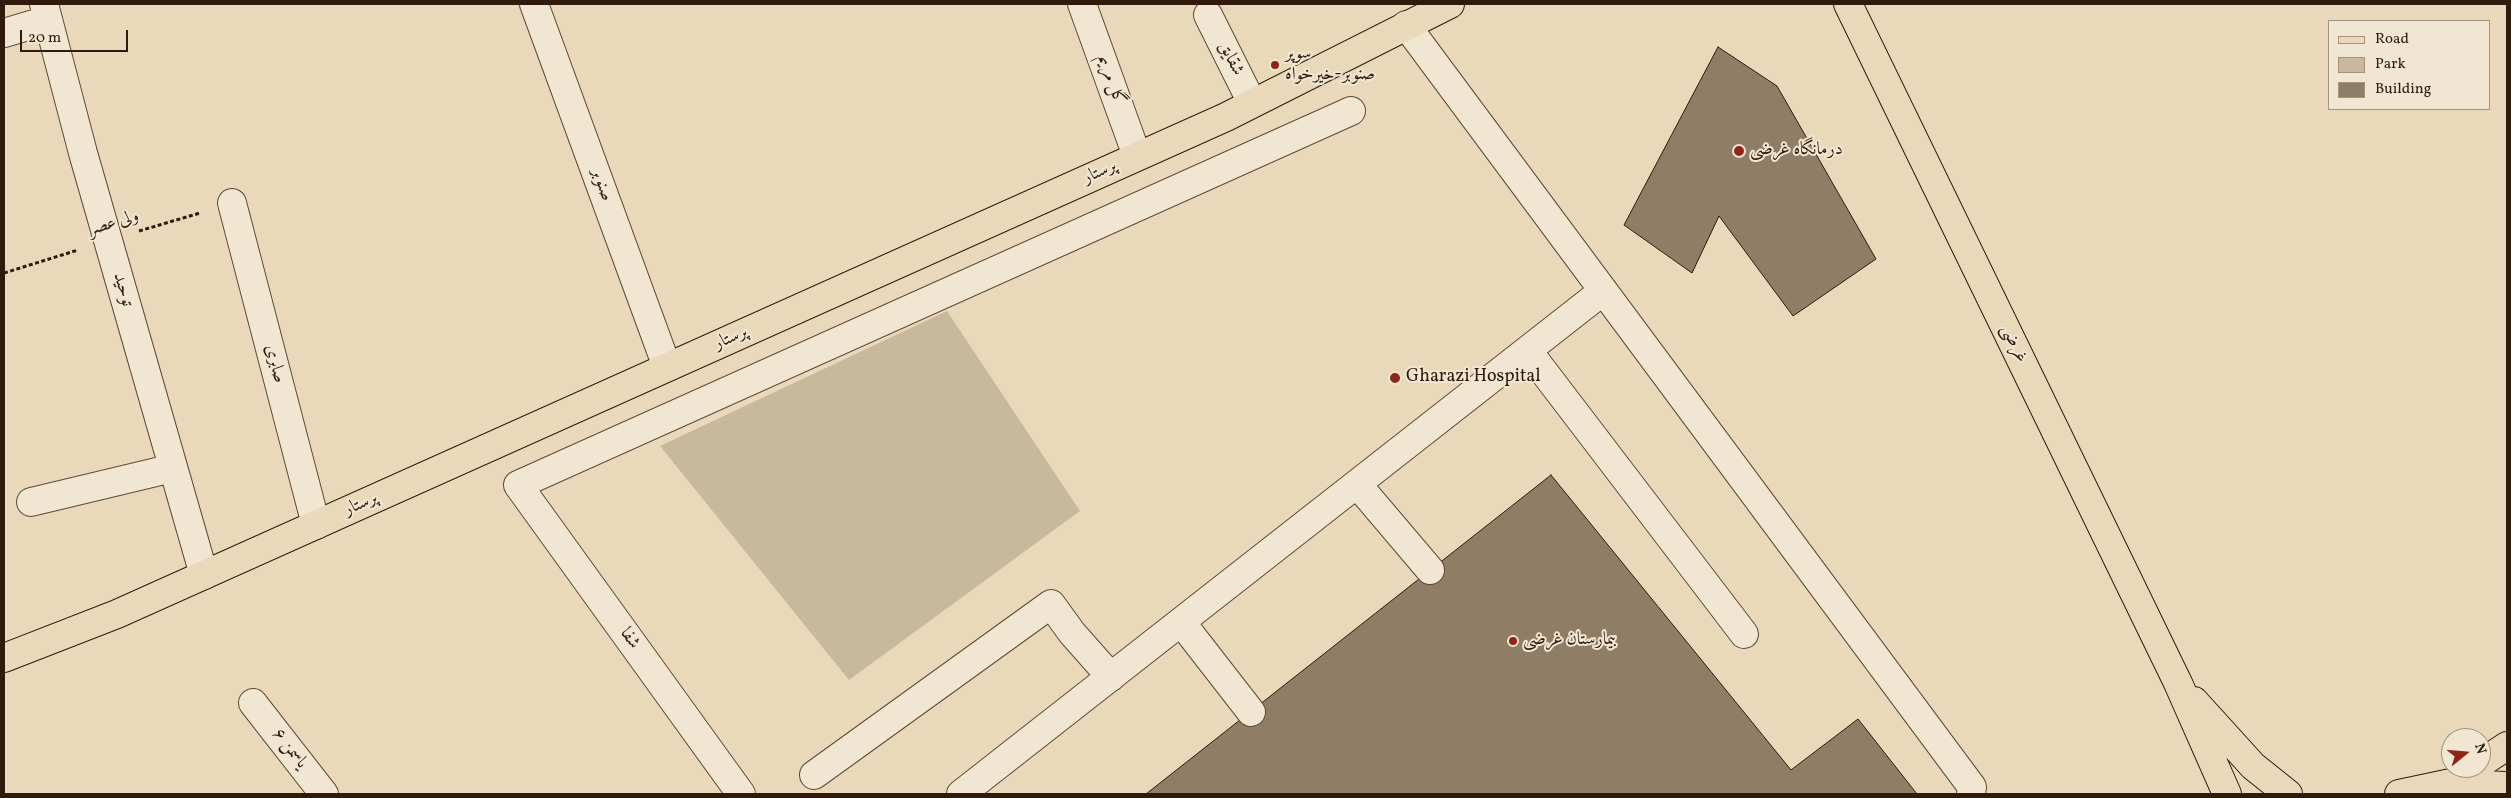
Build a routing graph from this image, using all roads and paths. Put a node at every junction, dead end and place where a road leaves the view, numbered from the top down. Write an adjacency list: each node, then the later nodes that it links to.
1 (534, 4): 17 (street, صنوبر)
2 (1082, 4): 11 (street, گل مریم)
3 (1848, 4): 28 (main road, غرضی)
4 (1443, 5): 7 (main road, پرستار)
5 (46, 12): 8 (street); 13 (street, توحید)
6 (1208, 15): 9 (street, شقایق)
7 (1406, 25): 9 (main road, پرستار); 15 (street)
8 (4, 33)
9 (1252, 103): 11 (main road, پرستار)
10 (1351, 111): 38 (street, شفا)
11 (1138, 156): 17 (main road, پرستار)
12 (232, 203): 13 (path, ولی عصر); 21 (street, صابری)
13 (108, 240): 14 (path, ولی عصر); 18 (street, توحید)
14 (4, 273)
15 (1603, 291): 16 (street); 40 (street)
16 (1528, 351): 19 (street); 25 (street)
17 (668, 367): 21 (main road, پرستار)
18 (173, 468): 20 (street); 23 (street, توحید)
19 (1357, 484): 22 (street); 24 (street)
20 (31, 502)
21 (316, 525): 23 (main road, پرستار)
22 (1430, 570)
23 (204, 575): 26 (main road, پرستار)
24 (1181, 622): 27 (street); 30 (street)
25 (1744, 634)
26 (4, 658)
27 (1111, 677): 33 (street); 39 (street)
28 (2178, 683): 41 (main road); 42 (main road)
29 (253, 704): 37 (street, یاسمن ۶)
30 (1250, 712)
31 (2507, 746): 32 (main road)
32 (2491, 756)
33 (814, 775)
34 (2452, 778): 43 (main road)
35 (2473, 778): 36 (main road)
36 (2507, 789)
37 (324, 794)
38 (741, 794)
39 (961, 794)
40 (1972, 794)
41 (2228, 794)
42 (2288, 794)
43 (2400, 794)

